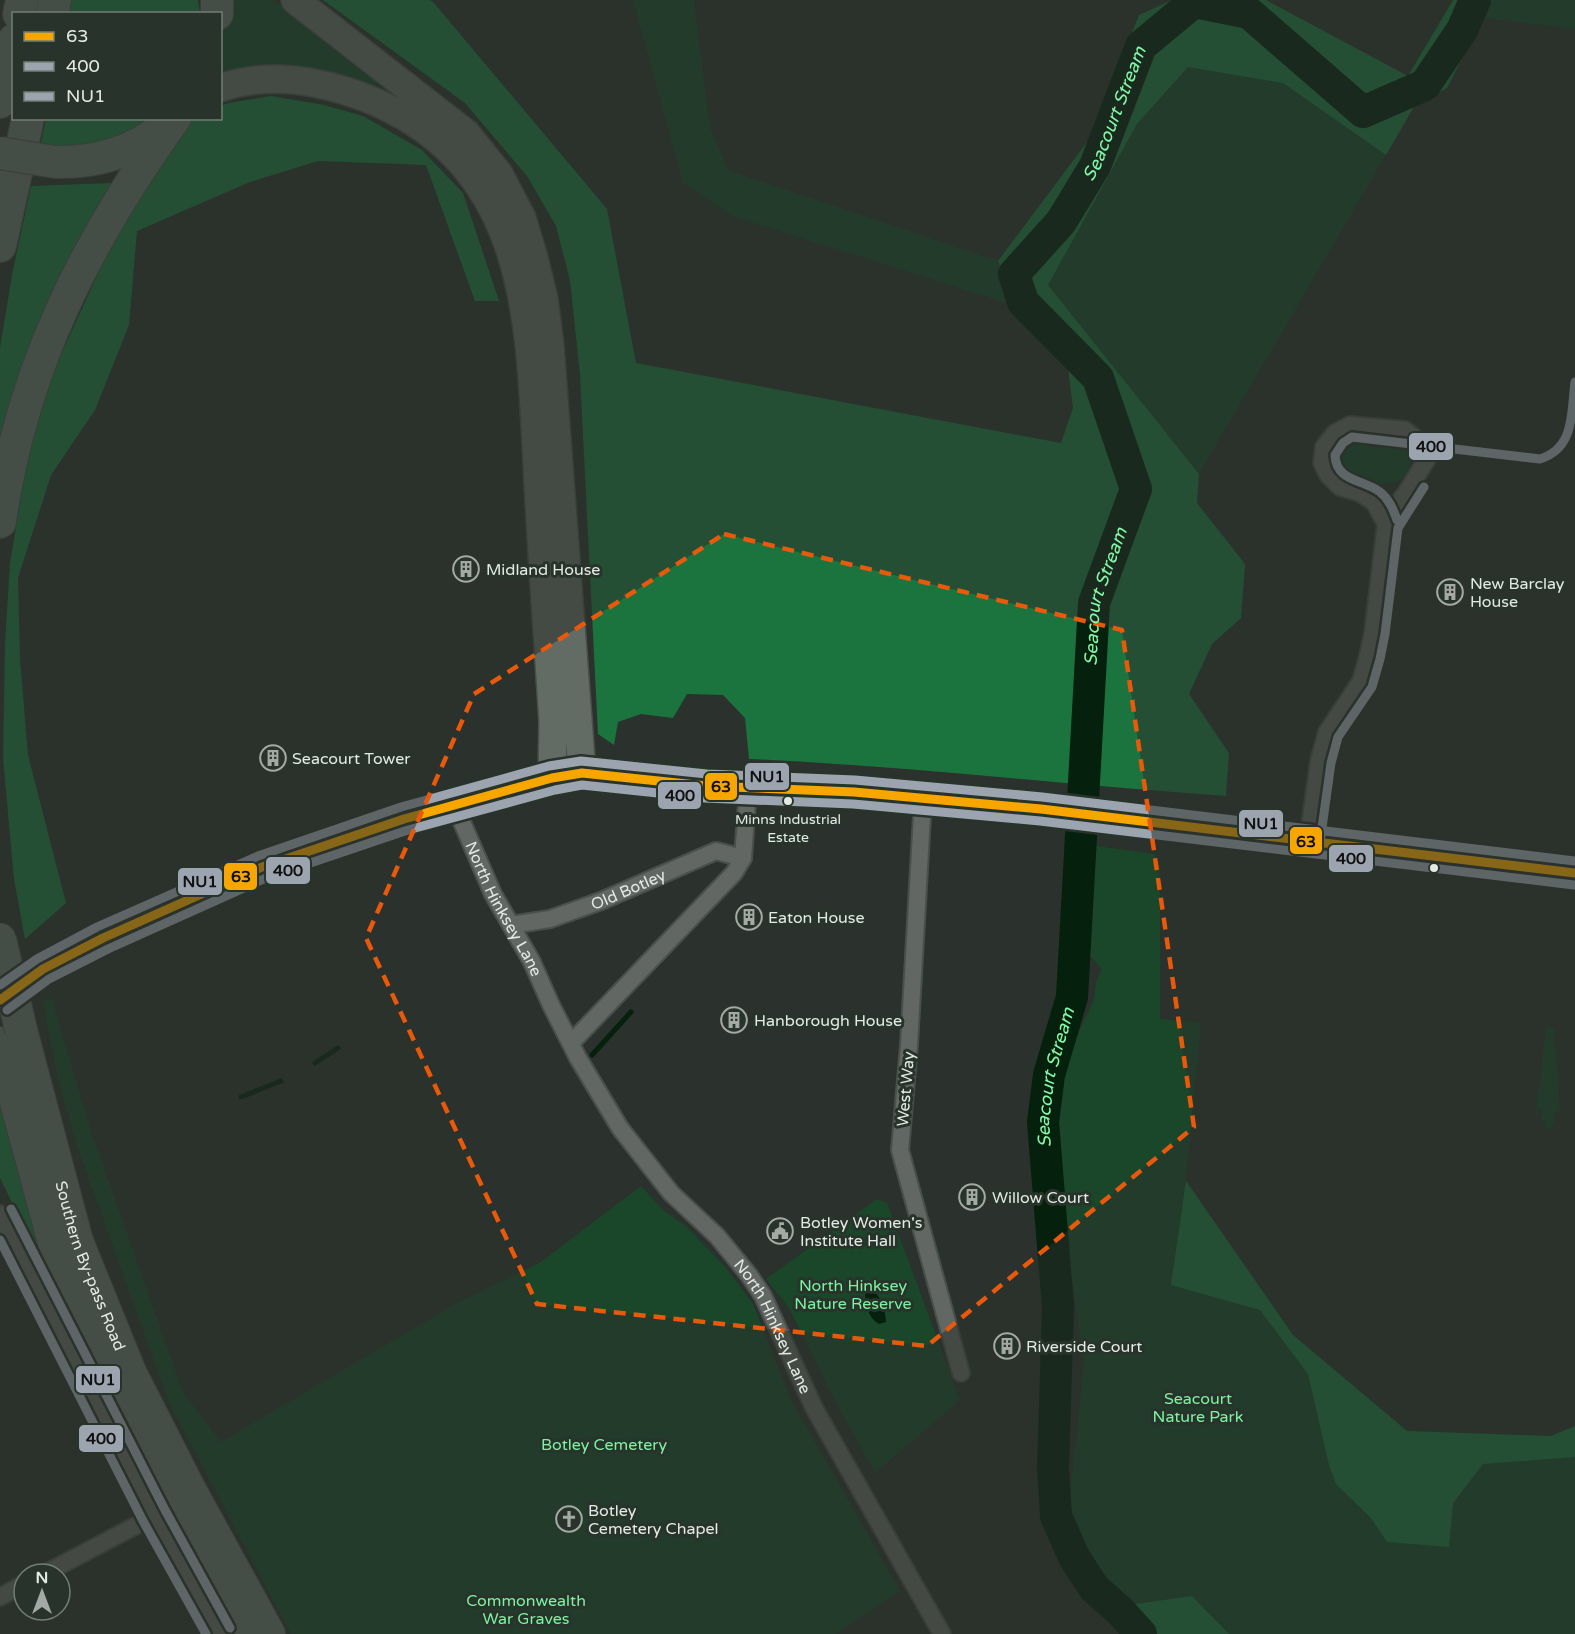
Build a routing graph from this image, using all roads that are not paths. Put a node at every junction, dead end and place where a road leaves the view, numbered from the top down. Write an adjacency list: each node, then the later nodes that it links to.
1 (295, 0): 12 (main road)
2 (12, 49): 4 (highway)
3 (222, 87): 13 (main road)
4 (0, 102)
5 (28, 120): 9 (highway)
6 (172, 120): 8 (highway, bridge)
7 (173, 120): 10 (highway)
8 (0, 153)
9 (0, 246)
10 (0, 522)
11 (1386, 524): 11 (street); 17 (street)
12 (582, 773): 13 (main road); 14 (main road)
13 (552, 778): 16 (main road)
14 (748, 789): 15 (main road); 18 (street)
15 (923, 798): 17 (main road); 28 (street, West Way)
16 (455, 806): 20 (street, North Hinksey Lane); 22 (main road)
17 (1308, 840): 19 (main road)
18 (743, 858): 20 (street, Old Botley); 26 (street)
19 (1575, 873)
20 (511, 925): 26 (street, North Hinksey Lane)
21 (0, 939): 25 (highway, Southern By-pass Road, bridge)
22 (43, 969): 23 (main road); 24 (main road)
23 (0, 989)
24 (0, 1000)
25 (10, 1037): 32 (highway, Southern By-pass Road); 33 (highway, Southern By-pass Road)
26 (571, 1043): 34 (street, North Hinksey Lane)
27 (0, 1214): 29 (street)
28 (961, 1372)
29 (154, 1516): 30 (street); 31 (street)
30 (67, 1562)
31 (220, 1634)
32 (243, 1634)
33 (269, 1634)
34 (942, 1634)

